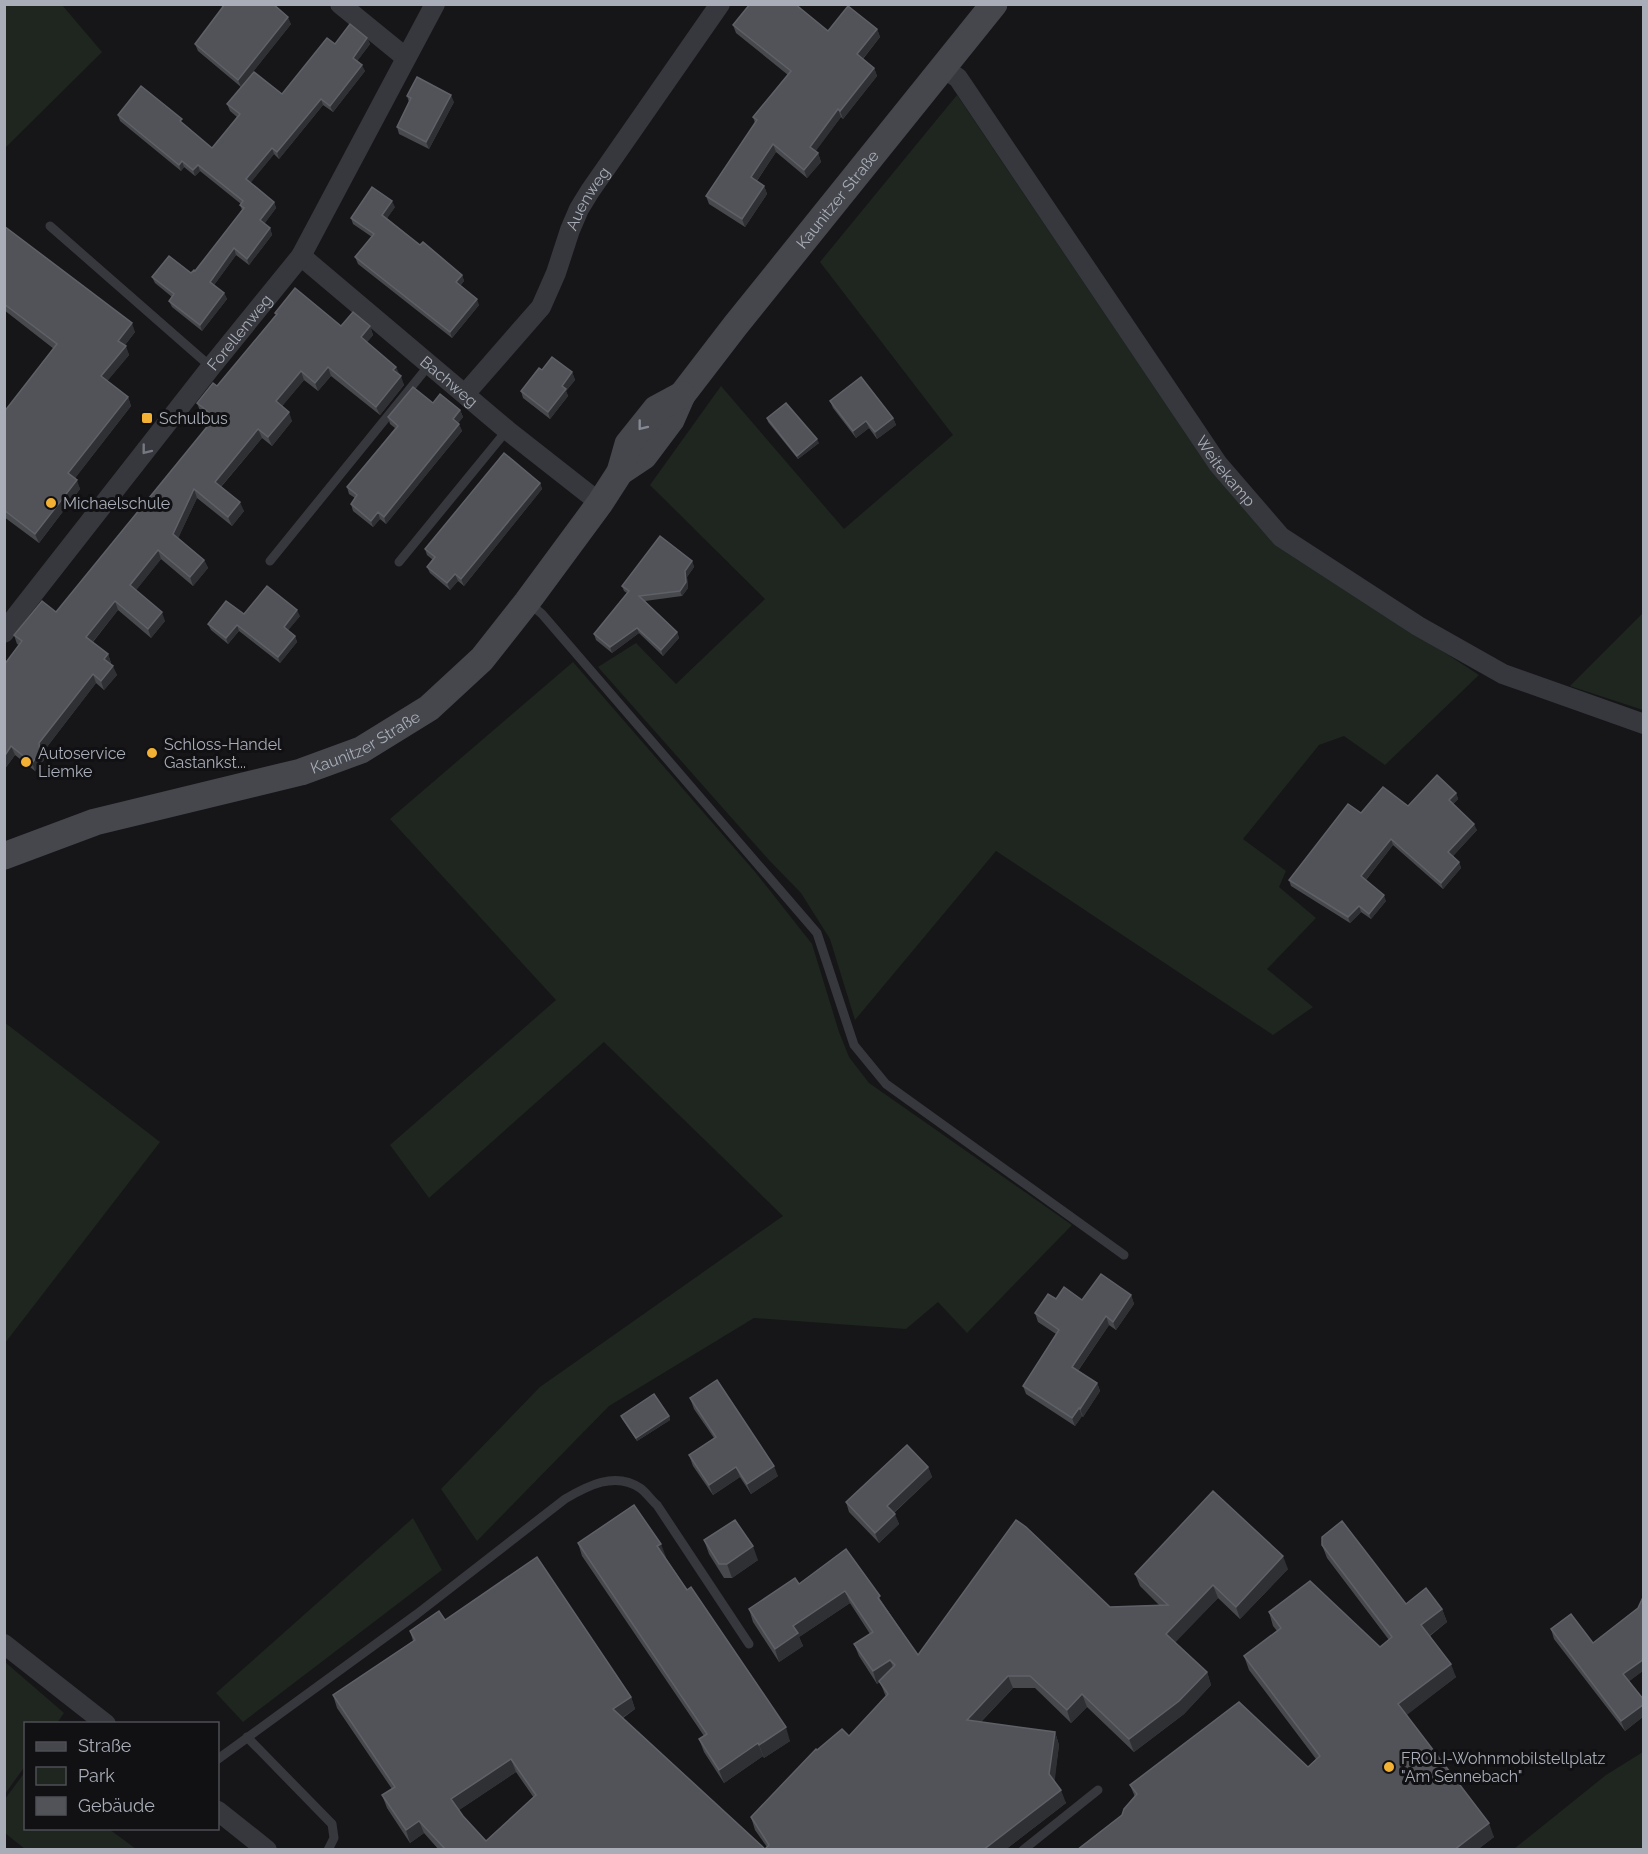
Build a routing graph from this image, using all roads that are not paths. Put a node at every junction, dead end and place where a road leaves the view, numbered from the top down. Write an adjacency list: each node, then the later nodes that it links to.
1 (339, 4): 5 (street)
2 (435, 4): 5 (street, Forellenweg)
3 (720, 4): 11 (street, Auenweg)
4 (994, 4): 6 (street, Kaunitzer Straße)
5 (405, 57): 8 (street, Forellenweg)
6 (942, 67): 13 (street, Kaunitzer Straße); 19 (street, Weitekamp)
7 (50, 226): 10 (lane)
8 (301, 256): 9 (street, Bachweg); 10 (street, Forellenweg)
9 (430, 364): 11 (street, Bachweg); 14 (lane)
10 (211, 367): 17 (street, Forellenweg, one-way to 17)
11 (465, 394): 12 (street, Bachweg)
12 (507, 430): 13 (street, Bachweg); 15 (lane)
13 (600, 503): 16 (street, Kaunitzer Straße)
14 (270, 561)
15 (399, 562)
16 (527, 602): 20 (street, Kaunitzer Straße); 21 (lane)
17 (10, 612): 18 (street, Forellenweg)
18 (4, 633)
19 (1644, 724)
20 (4, 856)
21 (1124, 1255)
22 (4, 1644): 24 (street)
23 (749, 1644): 25 (lane)
24 (103, 1722)
25 (248, 1737): 26 (lane); 30 (lane)
26 (219, 1758)
27 (1098, 1790): 31 (lane)
28 (219, 1812): 29 (street)
29 (267, 1850)
30 (328, 1850)
31 (1023, 1850)

